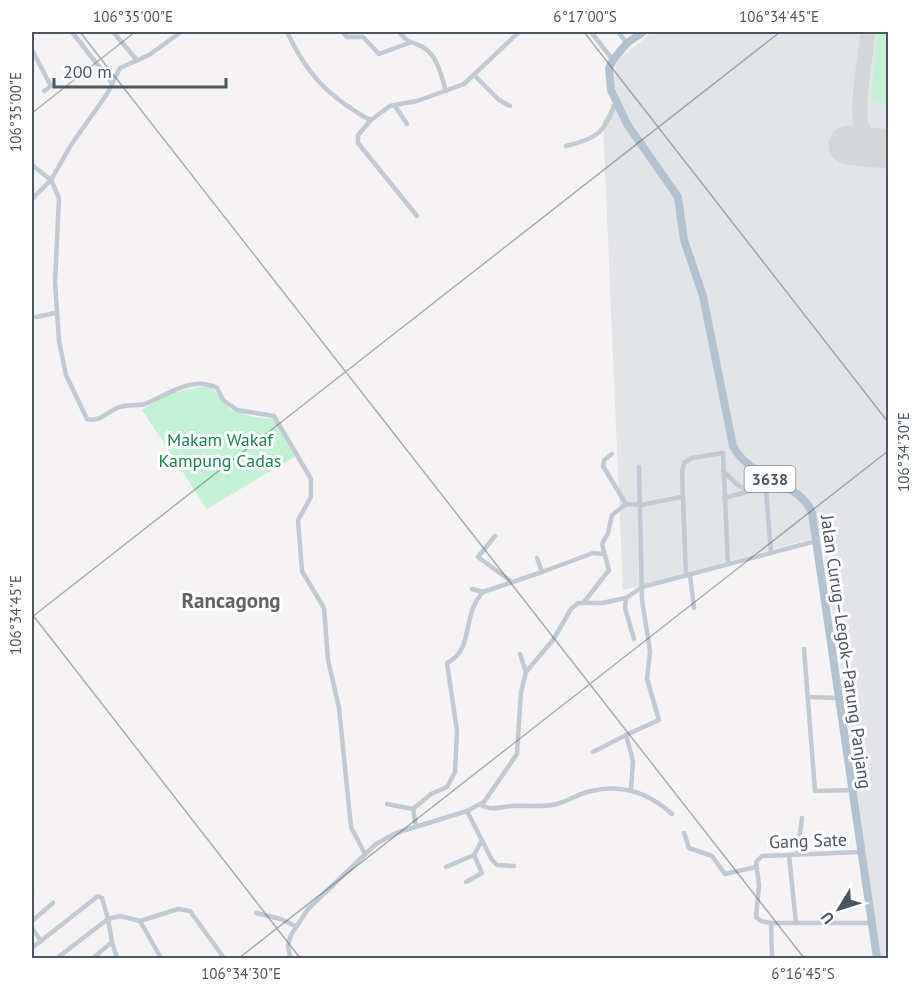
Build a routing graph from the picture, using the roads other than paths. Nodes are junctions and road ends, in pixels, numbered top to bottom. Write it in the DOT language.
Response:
graph roads {
  1 [pos="72,32"];
  2 [pos="113,32"];
  3 [pos="181,32"];
  4 [pos="287,32"];
  5 [pos="342,32"];
  6 [pos="399,32"];
  7 [pos="519,32"];
  8 [pos="591,32"];
  9 [pos="618,32"];
  10 [pos="643,32"];
  11 [pos="409,43"];
  12 [pos="627,43"];
  13 [pos="32,50"];
  14 [pos="136,59"];
  15 [pos="613,60"];
  16 [pos="475,76"];
  17 [pos="111,82"];
  18 [pos="44,91"];
  19 [pos="446,91"];
  20 [pos="615,103"];
  21 [pos="510,105"];
  22 [pos="396,106"];
  23 [pos="371,120"];
  24 [pos="407,124"];
  25 [pos="566,147"];
  26 [pos="32,165"];
  27 [pos="51,180"];
  28 [pos="32,199"];
  29 [pos="417,216"];
  30 [pos="55,313"];
  31 [pos="36,317"];
  32 [pos="612,454"];
  33 [pos="639,467"];
  34 [pos="723,471"];
  35 [pos="751,491"];
  36 [pos="681,496"];
  37 [pos="724,498"];
  38 [pos="626,504"];
  39 [pos="641,505"];
  40 [pos="495,536"];
  41 [pos="816,541"];
  42 [pos="771,553"];
  43 [pos="604,554"];
  44 [pos="537,558"];
  45 [pos="728,564"];
  46 [pos="542,572"];
  47 [pos="688,576"];
  48 [pos="512,582"];
  49 [pos="642,587"];
  50 [pos="472,589"];
  51 [pos="483,592"];
  52 [pos="626,598"];
  53 [pos="584,602"];
  54 [pos="694,608"];
  55 [pos="634,639"];
  56 [pos="804,649"];
  57 [pos="520,654"];
  58 [pos="526,672"];
  59 [pos="809,697"];
  60 [pos="837,698"];
  61 [pos="626,735"];
  62 [pos="593,752"];
  63 [pos="631,789"];
  64 [pos="852,790"];
  65 [pos="387,804"];
  66 [pos="481,805"];
  67 [pos="413,809"];
  68 [pos="467,811"];
  69 [pos="672,814"];
  70 [pos="802,818"];
  71 [pos="416,826"];
  72 [pos="684,833"];
  73 [pos="482,841"];
  74 [pos="861,852"];
  75 [pos="365,854"];
  76 [pos="474,855"];
  77 [pos="789,855"];
  78 [pos="797,855"];
  79 [pos="514,866"];
  80 [pos="446,867"];
  81 [pos="756,867"];
  82 [pos="466,882"];
  83 [pos="53,903"];
  84 [pos="256,913"];
  85 [pos="108,919"];
  86 [pos="32,921"];
  87 [pos="140,921"];
  88 [pos="771,923"];
  89 [pos="796,923"];
  90 [pos="872,924"];
  91 [pos="296,926"];
  92 [pos="32,928"];
  93 [pos="41,941"];
  94 [pos="112,942"];
  95 [pos="32,948"];
  96 [pos="772,957"];
  97 [pos="57,958"];
  98 [pos="93,958"];
  99 [pos="117,958"];
  100 [pos="161,958"];
  101 [pos="224,958"];
  102 [pos="283,958"];
  103 [pos="290,958"];
  104 [pos="877,958"];
  1 -- 17 [label="street"];
  2 -- 14 [label="street"];
  3 -- 14 [label="street"];
  4 -- 23 [label="street"];
  5 -- 11 [label="street"];
  6 -- 11 [label="street"];
  7 -- 16 [label="street"];
  8 -- 15 [label="street"];
  9 -- 12 [label="street"];
  10 -- 12 [label="main road"];
  11 -- 19 [label="street"];
  12 -- 15 [label="main road"];
  13 -- 18 [label="street"];
  14 -- 17 [label="street"];
  15 -- 20 [label="main road, Jalan Curug–Legok–Parung Panjang / 3638"];
  16 -- 19 [label="street"];
  16 -- 21 [label="street"];
  17 -- 27 [label="street"];
  19 -- 22 [label="street"];
  20 -- 25 [label="street"];
  20 -- 41 [label="main road, Jalan Curug–Legok–Parung Panjang / 3638"];
  22 -- 23 [label="street"];
  22 -- 24 [label="street"];
  23 -- 29 [label="street"];
  26 -- 27 [label="street"];
  27 -- 28 [label="street"];
  27 -- 30 [label="street"];
  30 -- 31 [label="street"];
  30 -- 75 [label="street"];
  32 -- 38 [label="street"];
  33 -- 39 [label="street"];
  34 -- 35 [label="street"];
  34 -- 36 [label="street"];
  34 -- 37 [label="street"];
  35 -- 37 [label="street"];
  35 -- 42 [label="street"];
  36 -- 39 [label="street"];
  36 -- 47 [label="street"];
  37 -- 45 [label="street"];
  38 -- 39 [label="street"];
  38 -- 43 [label="street"];
  39 -- 49 [label="street"];
  40 -- 48 [label="street"];
  41 -- 42 [label="street"];
  41 -- 60 [label="main road, Jalan Curug–Legok–Parung Panjang / 3638"];
  42 -- 45 [label="street"];
  43 -- 46 [label="street"];
  43 -- 53 [label="street"];
  44 -- 46 [label="street"];
  45 -- 47 [label="street"];
  46 -- 48 [label="street"];
  47 -- 49 [label="street"];
  47 -- 54 [label="street"];
  48 -- 51 [label="street"];
  49 -- 52 [label="street"];
  49 -- 61 [label="street"];
  50 -- 51 [label="street"];
  51 -- 67 [label="street"];
  52 -- 53 [label="street"];
  52 -- 55 [label="street"];
  53 -- 58 [label="street"];
  56 -- 59 [label="street"];
  57 -- 58 [label="street"];
  58 -- 66 [label="street"];
  59 -- 60 [label="street"];
  59 -- 64 [label="street"];
  60 -- 64 [label="main road, Jalan Curug–Legok–Parung Panjang / 3638"];
  61 -- 62 [label="street"];
  61 -- 63 [label="street"];
  63 -- 66 [label="street"];
  63 -- 69 [label="street"];
  64 -- 74 [label="main road, Jalan Curug–Legok–Parung Panjang / 3638"];
  65 -- 67 [label="street"];
  66 -- 68 [label="street"];
  67 -- 71 [label="street"];
  68 -- 71 [label="street"];
  68 -- 73 [label="street"];
  70 -- 78 [label="street"];
  71 -- 75 [label="street"];
  72 -- 81 [label="street"];
  73 -- 76 [label="street"];
  73 -- 79 [label="street"];
  74 -- 78 [label="street, Gang Sate"];
  74 -- 90 [label="main road, Jalan Curug–Legok–Parung Panjang / 3638"];
  75 -- 91 [label="street"];
  76 -- 80 [label="street"];
  76 -- 82 [label="street"];
  77 -- 78 [label="street, Gang Sate"];
  77 -- 81 [label="street, Gang Sate"];
  77 -- 89 [label="street"];
  81 -- 88 [label="street"];
  83 -- 86 [label="street"];
  84 -- 91 [label="street"];
  85 -- 87 [label="street"];
  85 -- 93 [label="street"];
  85 -- 94 [label="street"];
  85 -- 97 [label="street"];
  87 -- 100 [label="street"];
  87 -- 101 [label="street"];
  88 -- 89 [label="street"];
  88 -- 96 [label="street"];
  89 -- 90 [label="street"];
  90 -- 104 [label="main road, Jalan Curug–Legok–Parung Panjang / 3638"];
  91 -- 103 [label="street"];
  92 -- 93 [label="street"];
  93 -- 95 [label="street"];
  94 -- 98 [label="street"];
  94 -- 99 [label="street"];
  102 -- 103 [label="street"];
}
